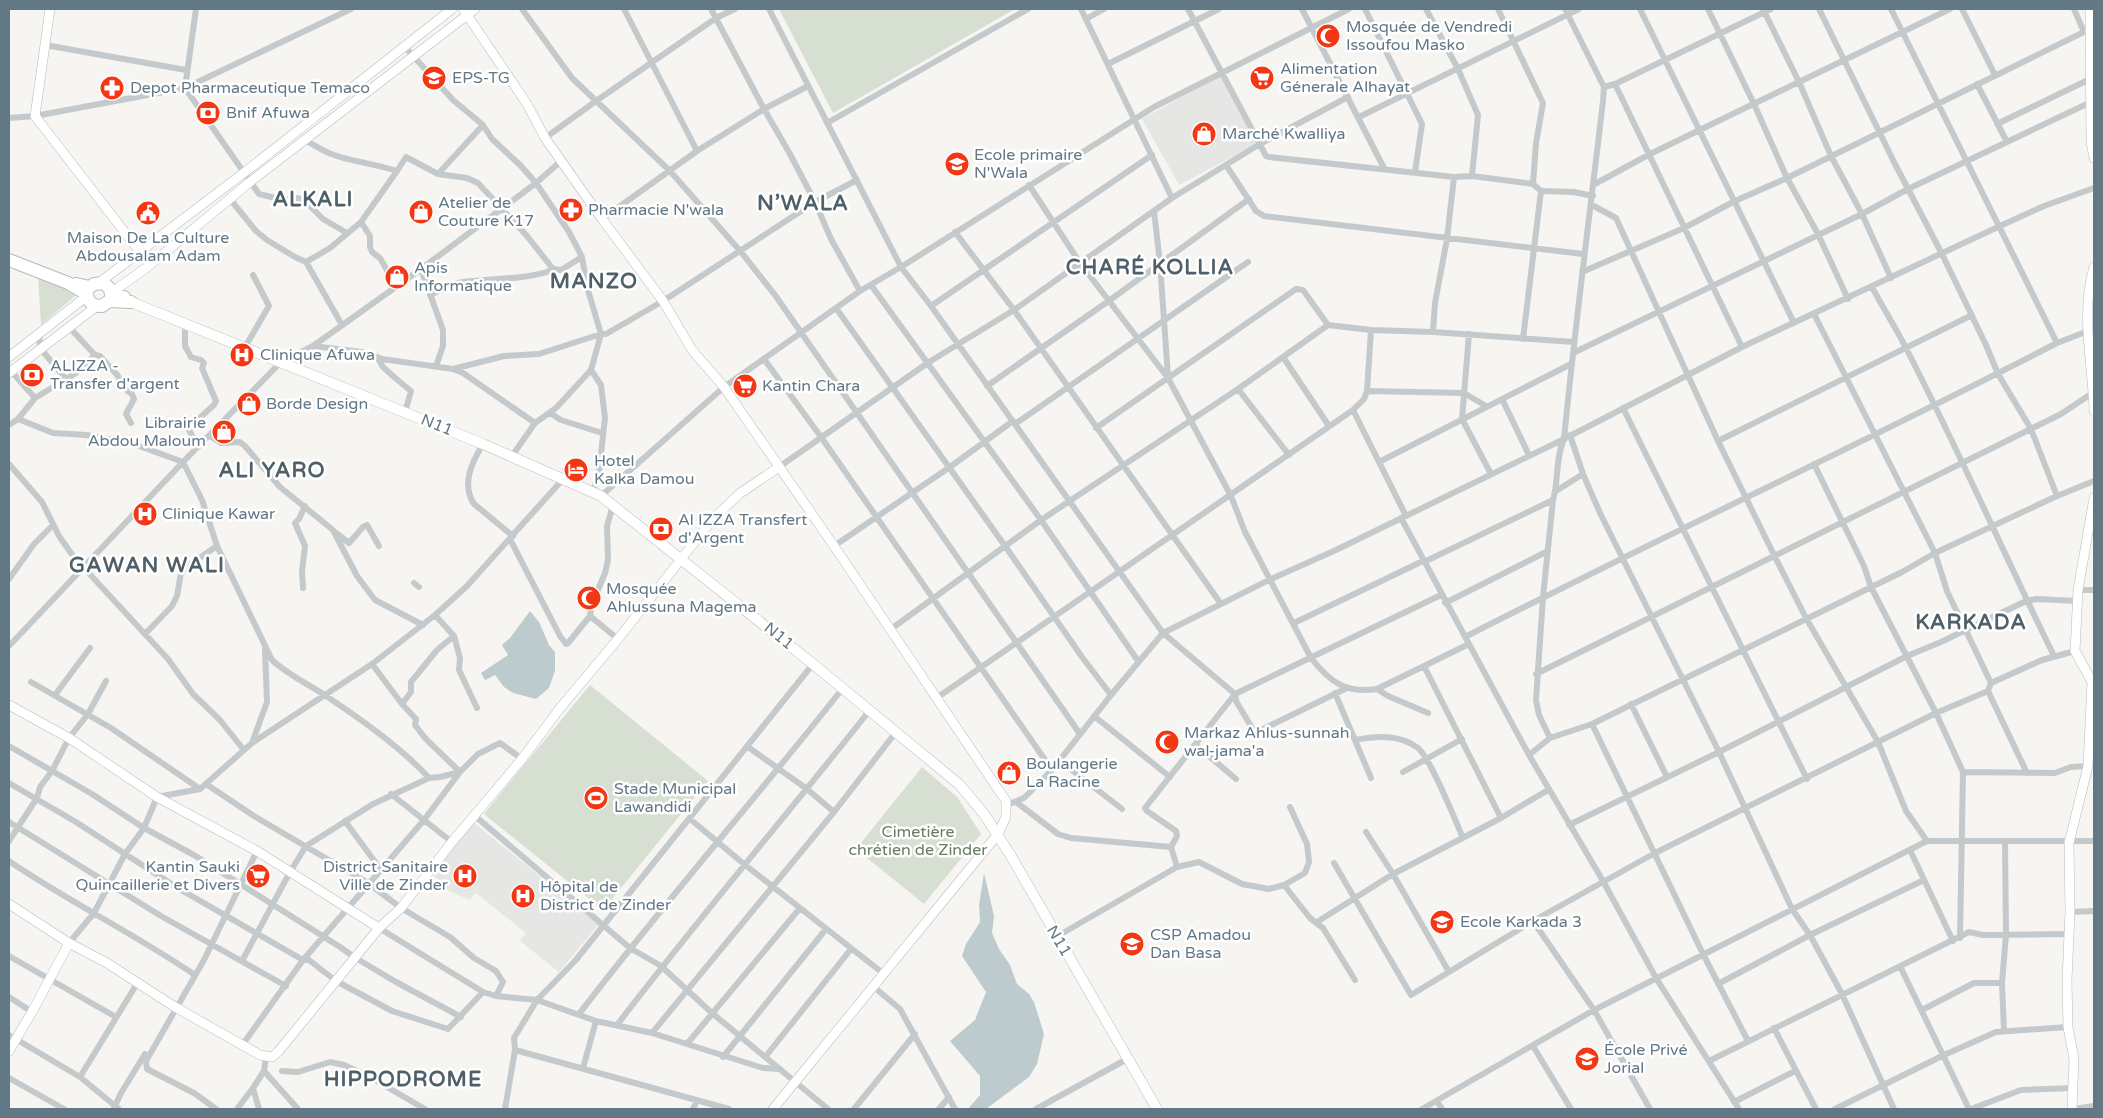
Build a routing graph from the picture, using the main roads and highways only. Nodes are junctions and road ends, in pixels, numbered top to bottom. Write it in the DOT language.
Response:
graph roads {
  1 [pos="9,260"];
  2 [pos="91,290"];
  3 [pos="111,296"];
  4 [pos="131,302"];
  5 [pos="1157,1109"];
  1 -- 2 [label="highway"];
  2 -- 3 [label="highway"];
  2 -- 3 [label="highway"];
  3 -- 4 [label="highway"];
  4 -- 5 [label="main road, N11"];
}
